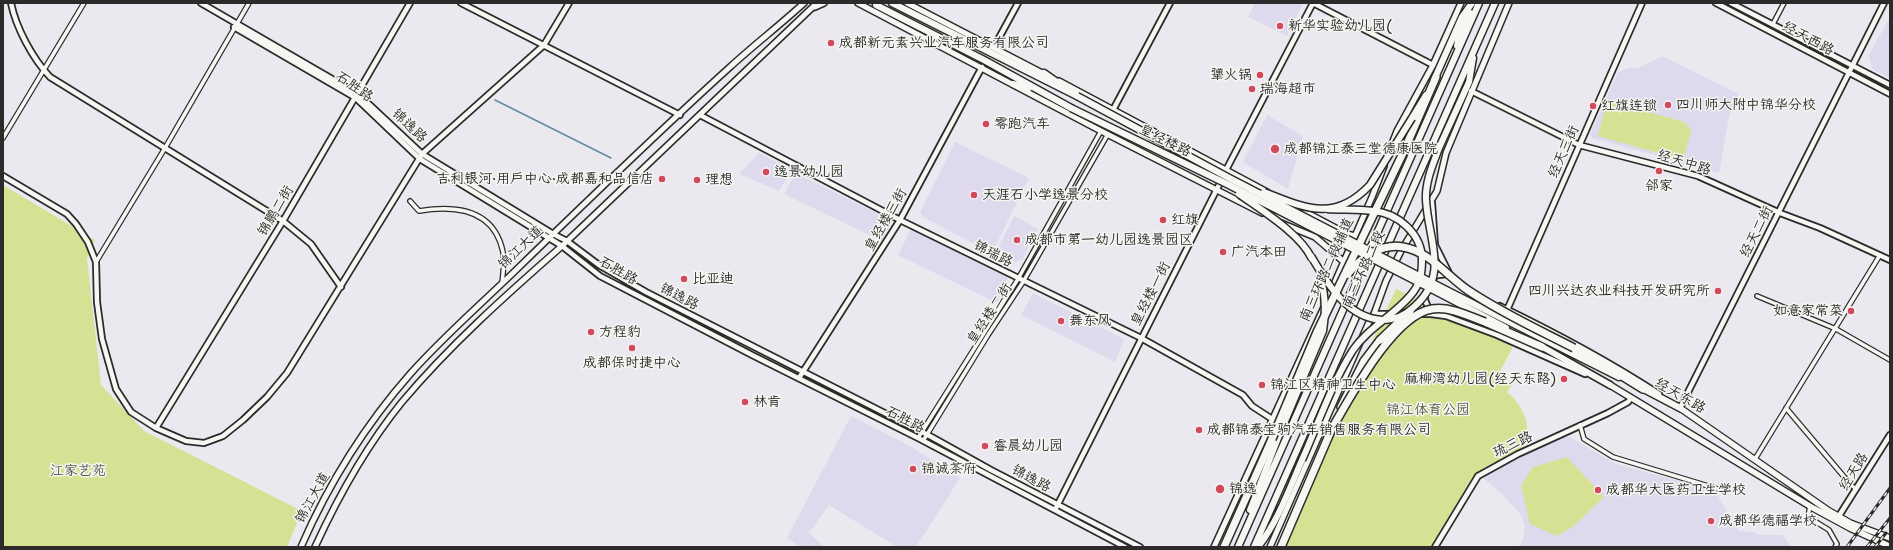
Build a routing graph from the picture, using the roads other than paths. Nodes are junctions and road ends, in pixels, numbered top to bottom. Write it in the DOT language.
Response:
graph roads {
  1 [pos="11,3"];
  2 [pos="84,3"];
  3 [pos="202,3"];
  4 [pos="249,3"];
  5 [pos="410,3"];
  6 [pos="461,3"];
  7 [pos="569,3"];
  8 [pos="803,3"];
  9 [pos="817,3"];
  10 [pos="824,3"];
  11 [pos="858,3"];
  12 [pos="892,3"];
  13 [pos="907,3"];
  14 [pos="1018,3"];
  15 [pos="1170,3"];
  16 [pos="1313,3"];
  17 [pos="1461,3"];
  18 [pos="1472,3"];
  19 [pos="1479,3"];
  20 [pos="1495,3"];
  21 [pos="1509,3"];
  22 [pos="1642,3"];
  23 [pos="1716,3"];
  24 [pos="1731,3"];
  25 [pos="1784,3"];
  26 [pos="1884,3"];
  27 [pos="876,5"];
  28 [pos="869,6"];
  29 [pos="808,12"];
  30 [pos="1773,24"];
  31 [pos="235,25"];
  32 [pos="544,45"];
  33 [pos="994,47"];
  34 [pos="1475,47"];
  35 [pos="1456,55"];
  36 [pos="1433,65"];
  37 [pos="1851,65"];
  38 [pos="982,67"];
  39 [pos="44,70"];
  40 [pos="1848,72"];
  41 [pos="1044,74"];
  42 [pos="1436,77"];
  43 [pos="1014,84"];
  44 [pos="1890,85"];
  45 [pos="1038,90"];
  46 [pos="1471,92"];
  47 [pos="1890,94"];
  48 [pos="357,96"];
  49 [pos="1077,96"];
  50 [pos="1113,110"];
  51 [pos="700,114"];
  52 [pos="680,115"];
  53 [pos="1414,121"];
  54 [pos="1100,131"];
  55 [pos="1108,134"];
  56 [pos="3,138"];
  57 [pos="1178,143"];
  58 [pos="1579,145"];
  59 [pos="165,148"];
  60 [pos="421,156"];
  61 [pos="1167,163"];
  62 [pos="1226,170"];
  63 [pos="3,176"];
  64 [pos="1232,179"];
  65 [pos="1227,184"];
  66 [pos="1216,190"];
  67 [pos="410,201"];
  68 [pos="1432,202"];
  69 [pos="1327,209"];
  70 [pos="1780,213"];
  71 [pos="900,220"];
  72 [pos="283,221"];
  73 [pos="553,234"];
  74 [pos="1356,236"];
  75 [pos="548,238"];
  76 [pos="567,241"];
  77 [pos="562,246"];
  78 [pos="1880,255"];
  79 [pos="1311,256"];
  80 [pos="1890,260"];
  81 [pos="96,262"];
  82 [pos="1344,262"];
  83 [pos="1450,274"];
  84 [pos="1018,279"];
  85 [pos="1023,282"];
  86 [pos="502,283"];
  87 [pos="341,287"];
  88 [pos="1339,287"];
  89 [pos="1447,293"];
  90 [pos="1757,296"];
  91 [pos="1507,310"];
  92 [pos="1410,311"];
  93 [pos="1374,314"];
  94 [pos="1431,314"];
  95 [pos="1836,329"];
  96 [pos="1141,338"];
  97 [pos="1542,347"];
  98 [pos="1890,360"];
  99 [pos="802,373"];
  100 [pos="799,378"];
  101 [pos="1610,385"];
  102 [pos="1643,389"];
  103 [pos="1632,398"];
  104 [pos="1680,408"];
  105 [pos="1786,408"];
  106 [pos="1272,419"];
  107 [pos="1580,425"];
  108 [pos="156,428"];
  109 [pos="1331,430"];
  110 [pos="922,433"];
  111 [pos="1890,434"];
  112 [pos="928,435"];
  113 [pos="918,438"];
  114 [pos="923,441"];
  115 [pos="1755,459"];
  116 [pos="1718,488"];
  117 [pos="1856,489"];
  118 [pos="1058,505"];
  119 [pos="1810,506"];
  120 [pos="1055,511"];
  121 [pos="1837,518"];
  122 [pos="1890,538"];
  123 [pos="1887,545"];
  124 [pos="301,547"];
  125 [pos="315,547"];
  126 [pos="1125,547"];
  127 [pos="1140,547"];
  128 [pos="1214,547"];
  129 [pos="1224,547"];
  130 [pos="1238,547"];
  131 [pos="1254,547"];
  132 [pos="1258,547"];
  133 [pos="1270,547"];
  134 [pos="1281,547"];
  135 [pos="1435,547"];
  136 [pos="1835,547"];
  1 -- 39 [label="street"];
  2 -- 39 [label="street"];
  3 -- 31 [label="street, 石胜路"];
  4 -- 31 [label="street"];
  5 -- 48 [label="street, 锦鹏二街"];
  6 -- 32 [label="street"];
  7 -- 32 [label="street"];
  8 -- 52 [label="main road, 锦江大道"];
  9 -- 29 [label="main road, 锦江大道"];
  10 -- 29 [label="main road"];
  11 -- 28 [label="main road"];
  12 -- 49 [label="highway, 皇经楼路"];
  13 -- 33 [label="main road"];
  14 -- 33 [label="street"];
  15 -- 50 [label="street"];
  16 -- 36 [label="street"];
  16 -- 62 [label="street, 皇经楼一街"];
  17 -- 36 [label="main road, 南三环路二段辅道"];
  18 -- 35 [label="highway"];
  18 -- 42 [label="highway"];
  19 -- 35 [label="highway, 南三环路二段"];
  20 -- 34 [label="highway, 南三环路二段"];
  21 -- 46 [label="main road"];
  22 -- 58 [label="street, 经天三街"];
  23 -- 40 [label="street, 经天西路"];
  24 -- 30 [label="street, 经天西路"];
  25 -- 30 [label="street"];
  26 -- 37 [label="street, 经天二街"];
  27 -- 45 [label="highway, 皇经楼路"];
  28 -- 38 [label="main road"];
  29 -- 51 [label="main road, 锦江大道"];
  30 -- 37 [label="street, 经天西路"];
  31 -- 48 [label="street, 石胜路"];
  31 -- 59 [label="street"];
  32 -- 52 [label="street"];
  32 -- 60 [label="street"];
  33 -- 41 [label="main road"];
  34 -- 92 [label="highway, bridge"];
  34 -- 131 [label="highway, 南三环路二段"];
  35 -- 130 [label="highway, 南三环路二段"];
  36 -- 74 [label="main road, 南三环路二段辅道"];
  37 -- 40 [label="street, 经天二街"];
  37 -- 44 [label="street, 经天西路"];
  38 -- 43 [label="main road"];
  38 -- 71 [label="street, 皇经楼三街"];
  39 -- 56 [label="street"];
  39 -- 59 [label="street"];
  40 -- 47 [label="street, 经天西路"];
  40 -- 70 [label="street, 经天二街"];
  41 -- 49 [label="highway"];
  41 -- 50 [label="main road"];
  42 -- 53 [label="highway"];
  43 -- 45 [label="highway"];
  43 -- 54 [label="main road"];
  45 -- 65 [label="highway, 皇经楼路, bridge"];
  46 -- 58 [label="street, 经天中路"];
  46 -- 68 [label="main road"];
  48 -- 60 [label="street, 石胜路"];
  48 -- 72 [label="street, 锦鹏二街"];
  49 -- 64 [label="highway, 皇经楼路, bridge"];
  50 -- 57 [label="main road"];
  51 -- 71 [label="street, 锦瑞路"];
  51 -- 76 [label="main road, 锦江大道"];
  52 -- 73 [label="main road, 锦江大道"];
  53 -- 69 [label="highway, bridge"];
  53 -- 88 [label="highway, bridge"];
  54 -- 55 [label="main road"];
  54 -- 84 [label="street, 皇经楼二街"];
  55 -- 61 [label="main road"];
  55 -- 85 [label="street, 皇经楼二街"];
  57 -- 61 [label="main road"];
  57 -- 62 [label="main road"];
  58 -- 70 [label="street, 经天中路"];
  58 -- 91 [label="street, 经天三街"];
  59 -- 72 [label="street"];
  59 -- 81 [label="street"];
  60 -- 73 [label="street, 锦逸路"];
  60 -- 75 [label="street, 石胜路"];
  60 -- 87 [label="street"];
  61 -- 66 [label="main road"];
  62 -- 66 [label="street, 皇经楼一街"];
  62 -- 74 [label="main road"];
  63 -- 81 [label="street"];
  64 -- 69 [label="highway, bridge"];
  64 -- 89 [label="highway, 皇经楼路, bridge"];
  65 -- 79 [label="highway, bridge"];
  65 -- 89 [label="highway, 皇经楼路, bridge"];
  66 -- 82 [label="main road"];
  66 -- 96 [label="street, 皇经楼一街"];
  67 -- 86 [label="street"];
  68 -- 83 [label="street"];
  68 -- 93 [label="main road"];
  69 -- 132 [label="highway, bridge"];
  70 -- 78 [label="street, 经天中路"];
  70 -- 104 [label="street, 经天二街"];
  71 -- 84 [label="street, 锦瑞路"];
  71 -- 99 [label="street, 皇经楼三街"];
  72 -- 87 [label="street"];
  72 -- 108 [label="street, 锦鹏二街"];
  73 -- 75 [label="main road, 锦江大道"];
  73 -- 76 [label="street, 锦逸路"];
  74 -- 82 [label="main road, 南三环路二段辅道"];
  75 -- 77 [label="street, 石胜路"];
  75 -- 86 [label="main road, 锦江大道"];
  76 -- 77 [label="main road, 锦江大道"];
  76 -- 99 [label="street, 锦逸路"];
  77 -- 100 [label="street, 石胜路"];
  77 -- 125 [label="main road, 锦江大道"];
  78 -- 80 [label="street, 经天中路"];
  78 -- 95 [label="street"];
  79 -- 92 [label="highway, bridge"];
  79 -- 130 [label="highway, bridge"];
  81 -- 108 [label="street"];
  82 -- 106 [label="main road, 南三环路二段辅道"];
  83 -- 91 [label="street"];
  83 -- 94 [label="street"];
  84 -- 85 [label="street, 锦瑞路"];
  84 -- 110 [label="street, 皇经楼二街"];
  85 -- 96 [label="street, 锦瑞路"];
  85 -- 112 [label="street, 皇经楼二街"];
  86 -- 124 [label="main road, 锦江大道"];
  87 -- 108 [label="street"];
  88 -- 102 [label="highway, bridge"];
  88 -- 129 [label="highway, bridge"];
  89 -- 97 [label="highway, 经天东路"];
  89 -- 102 [label="highway, 经天东路"];
  90 -- 95 [label="street"];
  91 -- 104 [label="street"];
  92 -- 109 [label="highway, bridge"];
  93 -- 94 [label="street"];
  93 -- 133 [label="main road"];
  94 -- 101 [label="street"];
  95 -- 98 [label="street"];
  95 -- 105 [label="street"];
  96 -- 106 [label="street, 锦瑞路"];
  96 -- 118 [label="street, 皇经楼一街"];
  97 -- 101 [label="highway, 经天东路"];
  97 -- 109 [label="highway, bridge"];
  99 -- 100 [label="street, 皇经楼三街"];
  99 -- 110 [label="street, 锦逸路"];
  100 -- 113 [label="street, 石胜路"];
  101 -- 103 [label="main road, 经天东路"];
  102 -- 104 [label="highway, 经天东路"];
  103 -- 107 [label="street, 琉三路"];
  103 -- 119 [label="main road, 经天东路"];
  104 -- 115 [label="main road, 经天东路"];
  105 -- 115 [label="street"];
  105 -- 117 [label="street"];
  106 -- 128 [label="main road, 南三环路二段辅道"];
  107 -- 116 [label="street"];
  107 -- 135 [label="street, 琉三路"];
  109 -- 134 [label="highway"];
  110 -- 112 [label="street, 锦逸路"];
  110 -- 113 [label="street, 皇经楼二街"];
  111 -- 117 [label="street, 经天路"];
  112 -- 114 [label="street, 皇经楼二街"];
  112 -- 118 [label="street, 锦逸路"];
  113 -- 114 [label="street, 石胜路"];
  114 -- 120 [label="street, 石胜路"];
  115 -- 121 [label="main road, 经天东路"];
  117 -- 121 [label="street, 经天路"];
  118 -- 120 [label="street, 皇经楼一街"];
  118 -- 127 [label="street, 锦逸路"];
  119 -- 121 [label="main road, 经天东路"];
  119 -- 136 [label="street"];
  120 -- 126 [label="street, 石胜路"];
  121 -- 122 [label="main road, 经天东路"];
  121 -- 123 [label="main road, 经天东路"];
}
